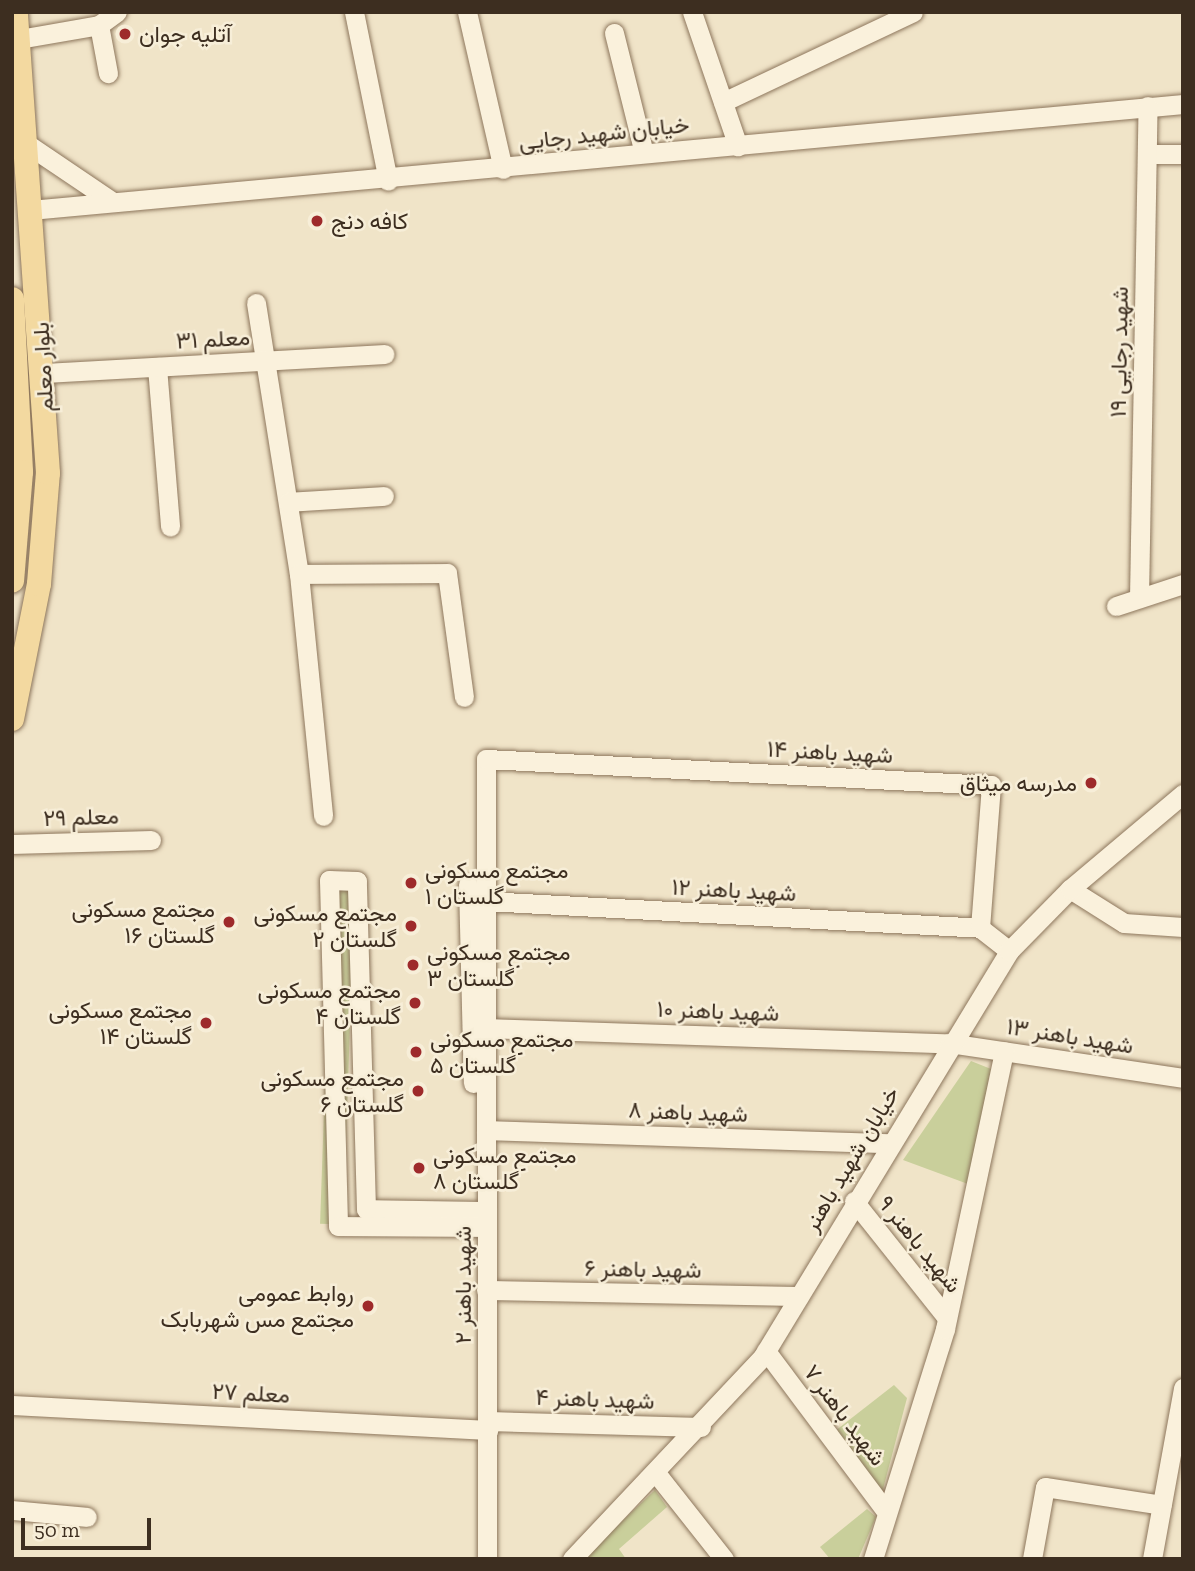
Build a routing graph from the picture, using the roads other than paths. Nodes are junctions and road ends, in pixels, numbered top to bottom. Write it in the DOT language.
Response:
graph roads {
  1 [pos="16,12"];
  2 [pos="117,12"];
  3 [pos="354,12"];
  4 [pos="467,12"];
  5 [pos="692,12"];
  6 [pos="913,12"];
  7 [pos="99,25"];
  8 [pos="614,33"];
  9 [pos="19,39"];
  10 [pos="108,74"];
  11 [pos="723,102"];
  12 [pos="1183,104"];
  13 [pos="1148,106"];
  14 [pos="24,142"];
  15 [pos="738,146"];
  16 [pos="643,149"];
  17 [pos="1147,154"];
  18 [pos="1183,154"];
  19 [pos="503,169"];
  20 [pos="388,180"];
  21 [pos="113,202"];
  22 [pos="21,210"];
  23 [pos="12,299"];
  24 [pos="256,303"];
  25 [pos="15,353"];
  26 [pos="384,354"];
  27 [pos="266,361"];
  28 [pos="157,367"];
  29 [pos="45,373"];
  30 [pos="384,496"];
  31 [pos="288,502"];
  32 [pos="170,526"];
  33 [pos="299,574"];
  34 [pos="12,581"];
  35 [pos="1183,584"];
  36 [pos="1139,598"];
  37 [pos="1116,606"];
  38 [pos="464,697"];
  39 [pos="12,719"];
  40 [pos="486,759"];
  41 [pos="1183,794"];
  42 [pos="323,816"];
  43 [pos="151,840"];
  44 [pos="12,844"];
  45 [pos="468,884"];
  46 [pos="1070,890"];
  47 [pos="486,901"];
  48 [pos="1183,927"];
  49 [pos="980,928"];
  50 [pos="1009,951"];
  51 [pos="486,1028"];
  52 [pos="949,1043"];
  53 [pos="1004,1051"];
  54 [pos="1183,1078"];
  55 [pos="486,1130"];
  56 [pos="887,1143"];
  57 [pos="854,1201"];
  58 [pos="483,1217"];
  59 [pos="367,1218"];
  60 [pos="486,1290"];
  61 [pos="799,1296"];
  62 [pos="947,1318"];
  63 [pos="766,1351"];
  64 [pos="1183,1388"];
  65 [pos="12,1405"];
  66 [pos="1180,1424"];
  67 [pos="488,1426"];
  68 [pos="701,1427"];
  69 [pos="656,1473"];
  70 [pos="1162,1506"];
  71 [pos="884,1509"];
  72 [pos="12,1510"];
  73 [pos="88,1517"];
  74 [pos="487,1559"];
  75 [pos="572,1559"];
  76 [pos="724,1559"];
  77 [pos="873,1559"];
  78 [pos="1032,1559"];
  79 [pos="1152,1559"];
  1 -- 9 [label="main road, بلوار معلم"];
  2 -- 7 [label="street"];
  3 -- 20 [label="street"];
  4 -- 19 [label="street"];
  5 -- 11 [label="street"];
  6 -- 11 [label="street"];
  7 -- 9 [label="street"];
  7 -- 10 [label="street"];
  8 -- 16 [label="street"];
  9 -- 14 [label="main road, بلوار معلم"];
  11 -- 15 [label="street"];
  12 -- 13 [label="street, خیابان شهید رجایی"];
  13 -- 15 [label="street, خیابان شهید رجایی"];
  13 -- 17 [label="street, شهید رجایی ۱۹"];
  14 -- 21 [label="street"];
  14 -- 22 [label="main road, بلوار معلم"];
  15 -- 16 [label="street, خیابان شهید رجایی"];
  16 -- 19 [label="street, خیابان شهید رجایی"];
  17 -- 18 [label="street"];
  17 -- 36 [label="street, شهید رجایی ۱۹"];
  19 -- 20 [label="street, خیابان شهید رجایی"];
  20 -- 21 [label="street, خیابان شهید رجایی"];
  21 -- 22 [label="street, خیابان شهید رجایی"];
  22 -- 29 [label="main road, بلوار معلم"];
  23 -- 25 [label="main road, بلوار معلم"];
  24 -- 27 [label="street"];
  25 -- 34 [label="main road, بلوار معلم"];
  26 -- 27 [label="street, معلم ۳۱"];
  27 -- 28 [label="street, معلم ۳۱"];
  27 -- 31 [label="street"];
  28 -- 29 [label="street, معلم ۳۱"];
  28 -- 32 [label="street"];
  29 -- 39 [label="main road, بلوار معلم"];
  30 -- 31 [label="street"];
  31 -- 33 [label="street"];
  33 -- 38 [label="street"];
  33 -- 42 [label="street"];
  35 -- 36 [label="street"];
  36 -- 37 [label="street"];
  40 -- 47 [label="street, شهید باهنر ۲"];
  40 -- 49 [label="street, شهید باهنر ۱۴"];
  41 -- 46 [label="street, خیابان شهید باهنر"];
  43 -- 44 [label="street, معلم ۲۹"];
  45 -- 58 [label="street"];
  46 -- 48 [label="street"];
  46 -- 50 [label="street, خیابان شهید باهنر"];
  47 -- 49 [label="street, شهید باهنر ۱۲"];
  47 -- 51 [label="street, شهید باهنر ۲"];
  49 -- 50 [label="street"];
  50 -- 52 [label="street, خیابان شهید باهنر"];
  51 -- 52 [label="street, شهید باهنر ۱۰"];
  51 -- 55 [label="street, شهید باهنر ۲"];
  52 -- 53 [label="street, شهید باهنر ۱۳"];
  52 -- 56 [label="street, خیابان شهید باهنر"];
  53 -- 54 [label="street, شهید باهنر ۱۳"];
  53 -- 62 [label="street"];
  55 -- 56 [label="street, شهید باهنر ۸"];
  55 -- 58 [label="street, شهید باهنر ۲"];
  56 -- 57 [label="street, خیابان شهید باهنر"];
  57 -- 61 [label="street, خیابان شهید باهنر"];
  57 -- 62 [label="street, شهید باهنر ۹"];
  58 -- 59 [label="street"];
  58 -- 60 [label="street, شهید باهنر ۲"];
  59 -- 59 [label="street"];
  60 -- 61 [label="street, شهید باهنر ۶"];
  60 -- 67 [label="street, شهید باهنر ۲"];
  61 -- 63 [label="street, خیابان شهید باهنر"];
  62 -- 71 [label="street"];
  63 -- 68 [label="street, خیابان شهید باهنر"];
  63 -- 71 [label="street, شهید باهنر ۷"];
  64 -- 66 [label="street"];
  65 -- 67 [label="street, معلم ۲۷"];
  66 -- 70 [label="street"];
  67 -- 68 [label="street, شهید باهنر ۴"];
  67 -- 74 [label="street, شهید باهنر ۲"];
  68 -- 69 [label="street, خیابان شهید باهنر"];
  69 -- 75 [label="street, خیابان شهید باهنر"];
  69 -- 76 [label="street"];
  70 -- 78 [label="street"];
  70 -- 79 [label="street"];
  71 -- 77 [label="street"];
  72 -- 73 [label="street"];
}
